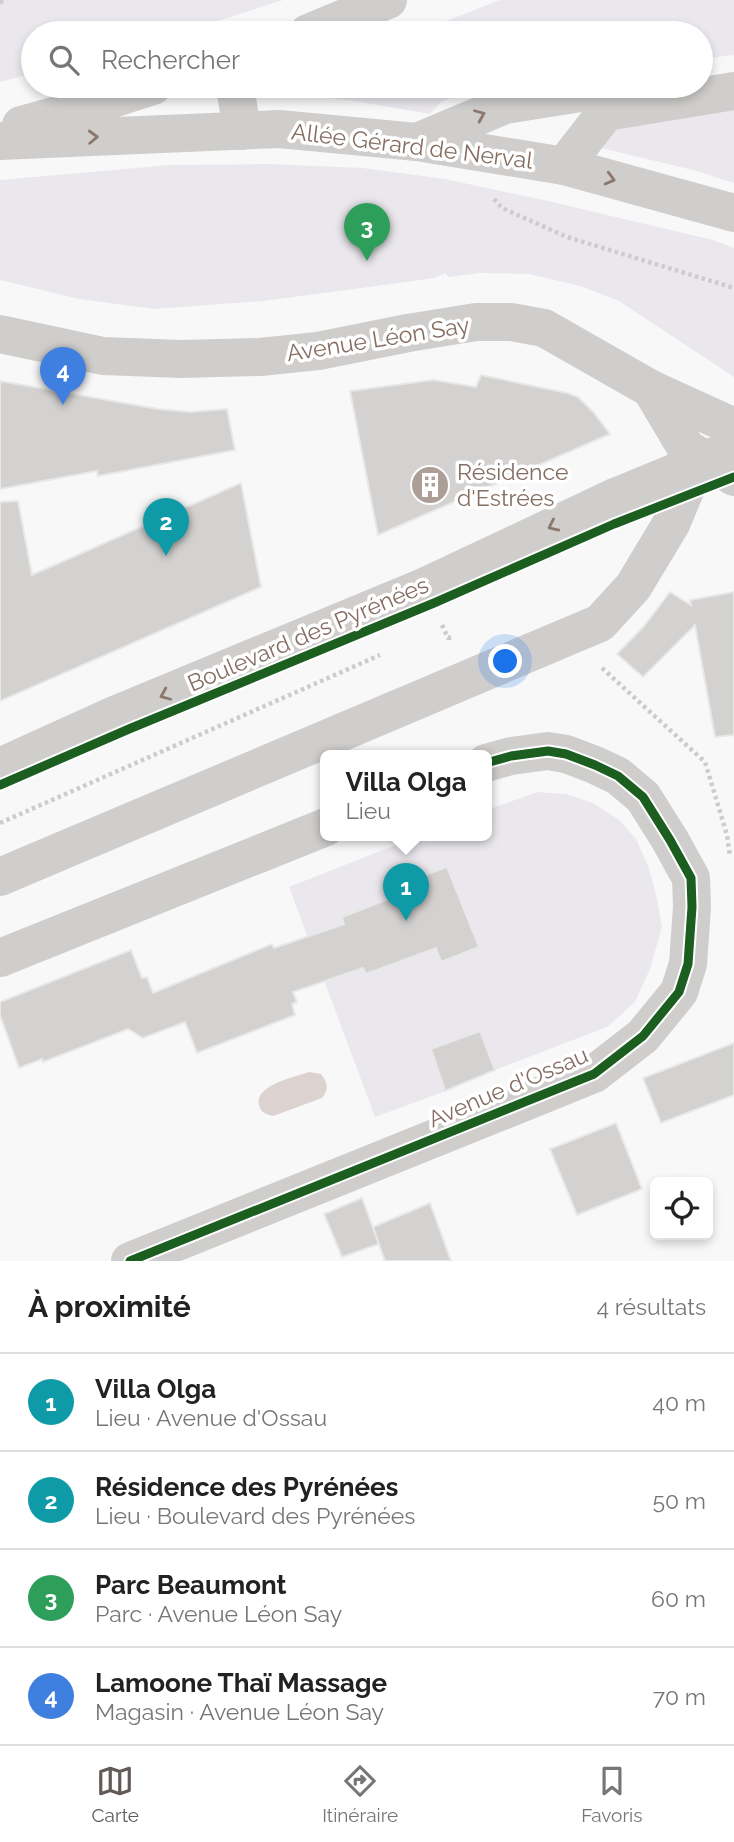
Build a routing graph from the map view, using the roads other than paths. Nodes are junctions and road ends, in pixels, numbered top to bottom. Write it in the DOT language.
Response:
graph roads {
  1 [pos="387,0"];
  2 [pos="337,21"];
  3 [pos="116,98"];
  4 [pos="237,98"];
  5 [pos="545,98"];
  6 [pos="654,98"];
  7 [pos="0,130"];
  8 [pos="242,131"];
  9 [pos="0,141"];
  10 [pos="417,142"];
  11 [pos="564,166"];
  12 [pos="734,213"];
  13 [pos="0,334"];
  14 [pos="651,389"];
  15 [pos="734,427"];
  16 [pos="686,447"];
  17 [pos="734,448"];
  18 [pos="734,477"];
  19 [pos="492,762"];
  20 [pos="0,767"];
  21 [pos="320,829"];
  22 [pos="0,877"];
  23 [pos="0,958"];
  24 [pos="130,1261"];
  1 -- 2 [label="street"];
  3 -- 7 [label="street"];
  4 -- 8 [label="street"];
  10 -- 5 [label="street, one-way"];
  6 -- 11 [label="street"];
  9 -- 8 [label="street, Allée Gérard de Nerval, one-way"];
  8 -- 10 [label="street, Allée Gérard de Nerval"];
  10 -- 11 [label="street, Allée Gérard de Nerval"];
  11 -- 12 [label="street, Allée Gérard de Nerval, one-way"];
  13 -- 14 [label="street, Avenue Léon Say"];
  14 -- 15 [label="street, Avenue Léon Say"];
  14 -- 16 [label="street"];
  16 -- 18 [label="street"];
  16 -- 22 [label="street"];
  17 -- 20 [label="street, Boulevard des Pyrénées, one-way, bridge"];
  19 -- 24 [label="street, Avenue d'Ossau"];
  21 -- 23 [label="street"];
}
